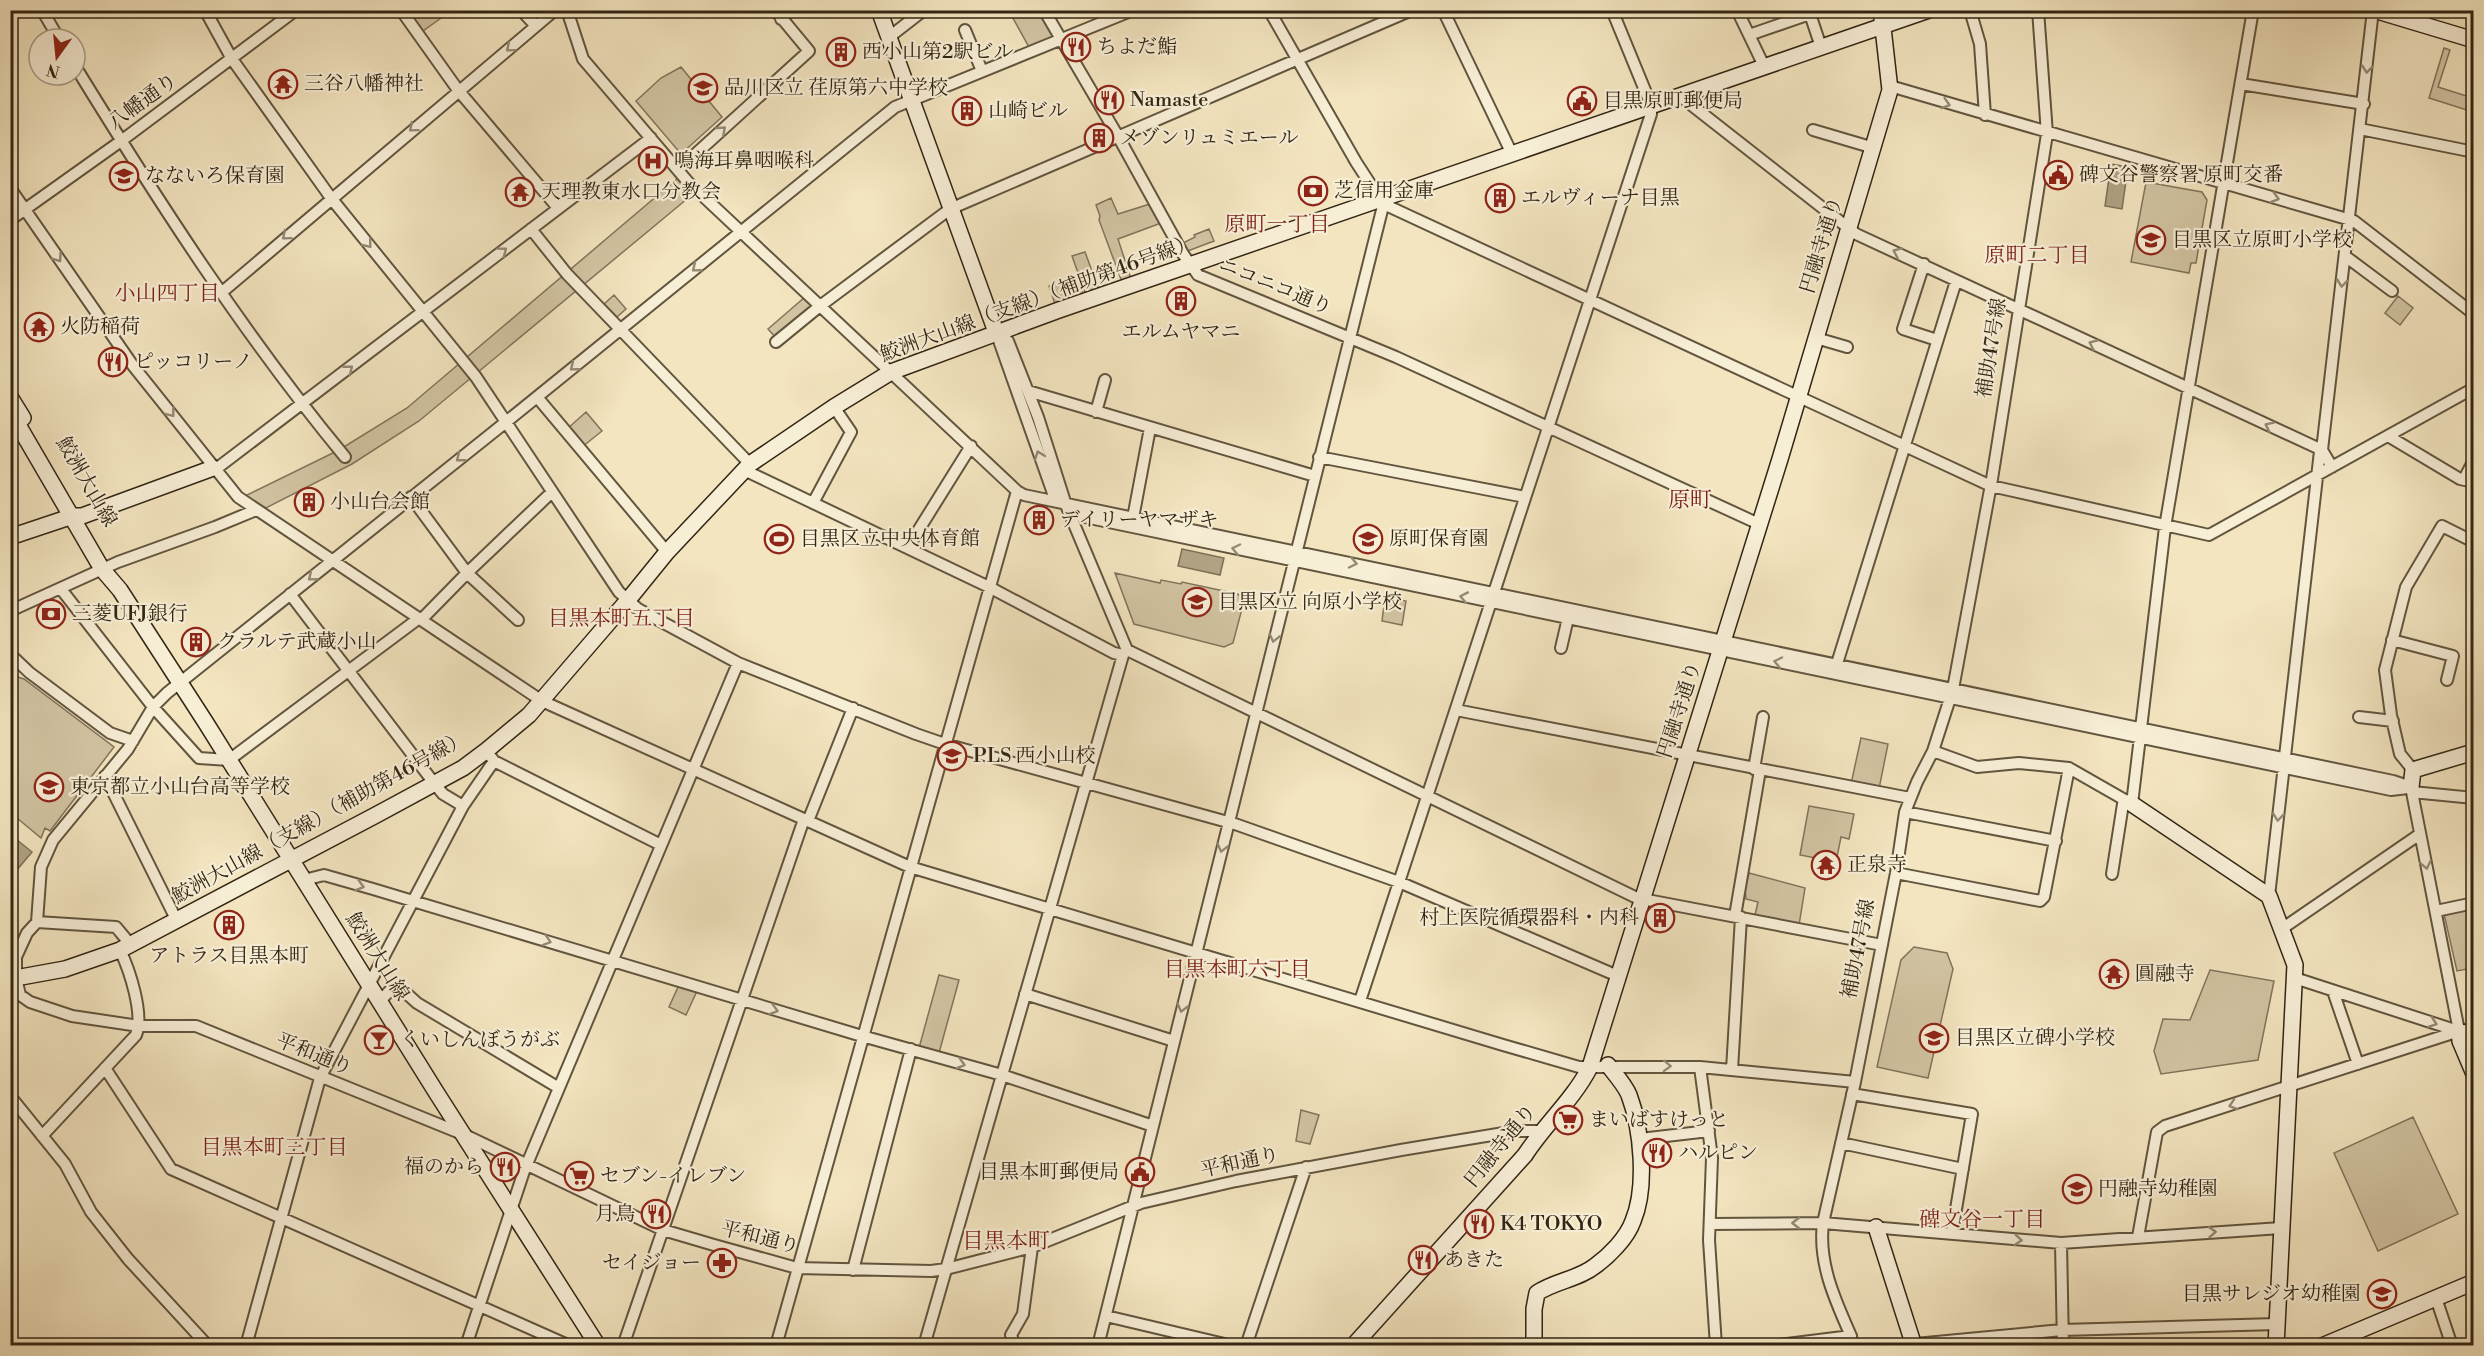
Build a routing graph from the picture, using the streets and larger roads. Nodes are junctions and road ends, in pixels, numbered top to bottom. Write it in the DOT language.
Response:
graph roads {
  1 [pos="42,10"];
  2 [pos="205,10"];
  3 [pos="296,10"];
  4 [pos="401,10"];
  5 [pos="521,10"];
  6 [pos="555,10"];
  7 [pos="567,10"];
  8 [pos="791,10"];
  9 [pos="879,10"];
  10 [pos="924,10"];
  11 [pos="1044,10"];
  12 [pos="1133,10"];
  13 [pos="1269,10"];
  14 [pos="1412,10"];
  15 [pos="1443,10"];
  16 [pos="1612,10"];
  17 [pos="1737,10"];
  18 [pos="1881,10"];
  19 [pos="1929,10"];
  20 [pos="1970,10"];
  21 [pos="2038,10"];
  22 [pos="2253,10"];
  23 [pos="2373,10"];
  24 [pos="778,15"];
  25 [pos="536,26"];
  26 [pos="52,27"];
  27 [pos="1883,27"];
  28 [pos="965,30"];
  29 [pos="1749,34"];
  30 [pos="888,38"];
  31 [pos="1060,39"];
  32 [pos="2474,40"];
  33 [pos="1821,47"];
  34 [pos="232,59"];
  35 [pos="1298,62"];
  36 [pos="1764,66"];
  37 [pos="982,71"];
  38 [pos="2241,84"];
  39 [pos="87,86"];
  40 [pos="1890,86"];
  41 [pos="458,90"];
  42 [pos="1680,96"];
  43 [pos="911,100"];
  44 [pos="2364,104"];
  45 [pos="1651,105"];
  46 [pos="1985,115"];
  47 [pos="2360,129"];
  48 [pos="1813,130"];
  49 [pos="2047,134"];
  50 [pos="651,138"];
  51 [pos="1119,138"];
  52 [pos="121,141"];
  53 [pos="1874,148"];
  54 [pos="2474,152"];
  55 [pos="1512,154"];
  56 [pos="678,170"];
  57 [pos="2224,184"];
  58 [pos="10,188"];
  59 [pos="331,198"];
  60 [pos="1382,201"];
  61 [pos="558,208"];
  62 [pos="950,209"];
  63 [pos="24,210"];
  64 [pos="10,220"];
  65 [pos="2350,220"];
  66 [pos="531,229"];
  67 [pos="1848,229"];
  68 [pos="741,232"];
  69 [pos="2345,256"];
  70 [pos="1924,264"];
  71 [pos="1189,265"];
  72 [pos="1956,281"];
  73 [pos="2392,291"];
  74 [pos="221,294"];
  75 [pos="1590,300"];
  76 [pos="820,306"];
  77 [pos="2020,310"];
  78 [pos="423,312"];
  79 [pos="2474,314"];
  80 [pos="619,330"];
  81 [pos="996,332"];
  82 [pos="1350,337"];
  83 [pos="1816,338"];
  84 [pos="1937,340"];
  85 [pos="776,342"];
  86 [pos="1847,347"];
  87 [pos="891,372"];
  88 [pos="1105,380"];
  89 [pos="2189,387"];
  90 [pos="2474,388"];
  91 [pos="1028,391"];
  92 [pos="10,397"];
  93 [pos="537,397"];
  94 [pos="1797,397"];
  95 [pos="302,405"];
  96 [pos="834,407"];
  97 [pos="696,408"];
  98 [pos="10,411"];
  99 [pos="1096,412"];
  100 [pos="705,419"];
  101 [pos="506,422"];
  102 [pos="1549,426"];
  103 [pos="1150,428"];
  104 [pos="2388,436"];
  105 [pos="971,446"];
  106 [pos="1905,447"];
  107 [pos="2321,450"];
  108 [pos="345,457"];
  109 [pos="1319,457"];
  110 [pos="2474,460"];
  111 [pos="747,467"];
  112 [pos="2332,467"];
  113 [pos="215,469"];
  114 [pos="2318,475"];
  115 [pos="1315,476"];
  116 [pos="2469,481"];
  117 [pos="1991,486"];
  118 [pos="1017,491"];
  119 [pos="552,492"];
  120 [pos="411,497"];
  121 [pos="1525,497"];
  122 [pos="813,504"];
  123 [pos="1066,505"];
  124 [pos="256,510"];
  125 [pos="77,518"];
  126 [pos="1133,518"];
  127 [pos="1759,524"];
  128 [pos="2165,527"];
  129 [pos="10,537"];
  130 [pos="2474,542"];
  131 [pos="10,546"];
  132 [pos="908,547"];
  133 [pos="667,552"];
  134 [pos="1294,556"];
  135 [pos="334,559"];
  136 [pos="106,567"];
  137 [pos="467,573"];
  138 [pos="989,587"];
  139 [pos="61,589"];
  140 [pos="290,594"];
  141 [pos="1492,598"];
  142 [pos="628,600"];
  143 [pos="10,611"];
  144 [pos="1568,618"];
  145 [pos="419,620"];
  146 [pos="518,620"];
  147 [pos="2392,640"];
  148 [pos="1722,646"];
  149 [pos="1561,648"];
  150 [pos="1125,652"];
  151 [pos="10,654"];
  152 [pos="738,663"];
  153 [pos="347,670"];
  154 [pos="1835,670"];
  155 [pos="185,677"];
  156 [pos="2447,680"];
  157 [pos="1952,694"];
  158 [pos="542,701"];
  159 [pos="153,707"];
  160 [pos="853,708"];
  161 [pos="1456,710"];
  162 [pos="1256,712"];
  163 [pos="1763,717"];
  164 [pos="2359,717"];
  165 [pos="2392,722"];
  166 [pos="2141,733"];
  167 [pos="134,741"];
  168 [pos="945,744"];
  169 [pos="1933,751"];
  170 [pos="2474,752"];
  171 [pos="490,756"];
  172 [pos="1687,756"];
  173 [pos="229,760"];
  174 [pos="2284,763"];
  175 [pos="692,768"];
  176 [pos="2069,768"];
  177 [pos="1757,770"];
  178 [pos="2413,770"];
  179 [pos="105,776"];
  180 [pos="1086,782"];
  181 [pos="434,783"];
  182 [pos="2411,790"];
  183 [pos="1426,797"];
  184 [pos="1910,798"];
  185 [pos="2474,798"];
  186 [pos="2129,802"];
  187 [pos="463,806"];
  188 [pos="1905,813"];
  189 [pos="806,820"];
  190 [pos="1229,822"];
  191 [pos="2420,834"];
  192 [pos="2056,841"];
  193 [pos="661,845"];
  194 [pos="291,860"];
  195 [pos="910,867"];
  196 [pos="1896,873"];
  197 [pos="2112,874"];
  198 [pos="304,880"];
  199 [pos="1399,882"];
  200 [pos="2269,896"];
  201 [pos="1643,900"];
  202 [pos="414,901"];
  203 [pos="2474,903"];
  204 [pos="1050,907"];
  205 [pos="2436,911"];
  206 [pos="1738,916"];
  207 [pos="177,921"];
  208 [pos="37,922"];
  209 [pos="2283,928"];
  210 [pos="1882,945"];
  211 [pos="125,947"];
  212 [pos="1196,952"];
  213 [pos="612,961"];
  214 [pos="1620,977"];
  215 [pos="14,979"];
  216 [pos="2294,981"];
  217 [pos="369,982"];
  218 [pos="2333,991"];
  219 [pos="1025,994"];
  220 [pos="741,1000"];
  221 [pos="380,1001"];
  222 [pos="1360,1001"];
  223 [pos="140,1026"];
  224 [pos="2466,1030"];
  225 [pos="862,1036"];
  226 [pos="1174,1041"];
  227 [pos="911,1049"];
  228 [pos="2358,1064"];
  229 [pos="1608,1065"];
  230 [pos="1700,1067"];
  231 [pos="105,1068"];
  232 [pos="1590,1068"];
  233 [pos="1732,1070"];
  234 [pos="2474,1074"];
  235 [pos="1002,1075"];
  236 [pos="320,1078"];
  237 [pos="1855,1082"];
  238 [pos="2288,1087"];
  239 [pos="559,1088"];
  240 [pos="1852,1094"];
  241 [pos="10,1096"];
  242 [pos="1153,1126"];
  243 [pos="1540,1131"];
  244 [pos="1709,1131"];
  245 [pos="465,1135"];
  246 [pos="42,1136"];
  247 [pos="1640,1139"];
  248 [pos="1841,1143"];
  249 [pos="527,1164"];
  250 [pos="1306,1167"];
  251 [pos="1963,1169"];
  252 [pos="1134,1204"];
  253 [pos="512,1210"];
  254 [pos="281,1216"];
  255 [pos="1823,1223"];
  256 [pos="1710,1224"];
  257 [pos="1876,1227"];
  258 [pos="2281,1228"];
  259 [pos="663,1230"];
  260 [pos="1952,1233"];
  261 [pos="2138,1237"];
  262 [pos="2061,1243"];
  263 [pos="1032,1247"];
  264 [pos="797,1268"];
  265 [pos="946,1269"];
  266 [pos="853,1270"];
  267 [pos="2474,1282"];
  268 [pos="2436,1298"];
  269 [pos="479,1305"];
  270 [pos="1106,1316"];
  271 [pos="2277,1324"];
  272 [pos="2062,1330"];
  273 [pos="1852,1341"];
  274 [pos="1913,1344"];
  275 [pos="208,1346"];
  276 [pos="246,1346"];
  277 [pos="466,1346"];
  278 [pos="570,1346"];
  279 [pos="598,1346"];
  280 [pos="623,1346"];
  281 [pos="776,1346"];
  282 [pos="924,1346"];
  283 [pos="1019,1346"];
  284 [pos="1098,1346"];
  285 [pos="1233,1346"];
  286 [pos="1246,1346"];
  287 [pos="1353,1346"];
  288 [pos="1534,1346"];
  289 [pos="1716,1346"];
  290 [pos="1770,1346"];
  291 [pos="1894,1346"];
  292 [pos="2062,1346"];
  293 [pos="2276,1346"];
  294 [pos="2322,1346"];
  295 [pos="2452,1346"];
  1 -- 26 [label="street"];
  2 -- 34 [label="street"];
  3 -- 34 [label="street, 八幡通り"];
  4 -- 41 [label="street"];
  5 -- 25 [label="street"];
  6 -- 25 [label="street"];
  7 -- 50 [label="street"];
  8 -- 24 [label="street"];
  9 -- 30 [label="street"];
  10 -- 30 [label="street"];
  11 -- 31 [label="street"];
  12 -- 31 [label="street"];
  13 -- 35 [label="street"];
  14 -- 35 [label="street"];
  15 -- 55 [label="street"];
  16 -- 45 [label="street"];
  17 -- 29 [label="street"];
  18 -- 27 [label="street, 円融寺通り"];
  19 -- 27 [label="street, 鮫洲大山線（支線）（補助第46号線）"];
  20 -- 46 [label="street"];
  21 -- 49 [label="street, 補助47号線"];
  22 -- 38 [label="street"];
  23 -- 32 [label="street"];
  23 -- 44 [label="street, one-way"];
  56 -- 24 [label="street, one-way"];
  25 -- 41 [label="street, one-way"];
  27 -- 33 [label="street, 鮫洲大山線（支線）（補助第46号線）"];
  27 -- 40 [label="street, 円融寺通り"];
  28 -- 37 [label="street"];
  29 -- 33 [label="street"];
  29 -- 36 [label="street"];
  30 -- 43 [label="street"];
  31 -- 37 [label="street"];
  31 -- 51 [label="street"];
  33 -- 36 [label="street, 鮫洲大山線（支線）（補助第46号線）"];
  34 -- 52 [label="street, 八幡通り"];
  34 -- 59 [label="street"];
  35 -- 51 [label="street"];
  35 -- 60 [label="street"];
  36 -- 42 [label="street, 鮫洲大山線（支線）（補助第46号線）"];
  37 -- 43 [label="street"];
  38 -- 44 [label="street"];
  38 -- 57 [label="street"];
  39 -- 52 [label="street"];
  40 -- 46 [label="street, one-way"];
  40 -- 53 [label="street, 円融寺通り"];
  41 -- 59 [label="street, one-way"];
  41 -- 61 [label="street"];
  42 -- 45 [label="street, 鮫洲大山線（支線）（補助第46号線）"];
  42 -- 67 [label="street"];
  43 -- 62 [label="street"];
  43 -- 68 [label="street"];
  44 -- 47 [label="street"];
  45 -- 55 [label="street, 鮫洲大山線（支線）（補助第46号線）"];
  45 -- 75 [label="street"];
  46 -- 49 [label="street"];
  47 -- 54 [label="street"];
  47 -- 65 [label="street"];
  48 -- 53 [label="street"];
  49 -- 57 [label="street"];
  49 -- 77 [label="street, 補助47号線"];
  50 -- 56 [label="street"];
  50 -- 61 [label="street"];
  51 -- 62 [label="street"];
  51 -- 71 [label="street"];
  52 -- 63 [label="street, 八幡通り"];
  52 -- 74 [label="street"];
  53 -- 67 [label="street, 円融寺通り"];
  55 -- 60 [label="street, 鮫洲大山線（支線）（補助第46号線）"];
  56 -- 68 [label="street"];
  57 -- 65 [label="street, one-way"];
  57 -- 89 [label="street"];
  58 -- 63 [label="street"];
  59 -- 74 [label="street, one-way"];
  59 -- 78 [label="street, one-way"];
  60 -- 71 [label="street, 鮫洲大山線（支線）（補助第46号線）"];
  60 -- 75 [label="street"];
  60 -- 82 [label="street"];
  61 -- 66 [label="street"];
  62 -- 76 [label="street"];
  62 -- 81 [label="street"];
  63 -- 64 [label="street, 八幡通り"];
  63 -- 113 [label="street, one-way"];
  65 -- 69 [label="street"];
  65 -- 79 [label="street"];
  78 -- 66 [label="street, one-way"];
  66 -- 80 [label="street"];
  70 -- 67 [label="street, one-way"];
  67 -- 83 [label="street, 円融寺通り"];
  68 -- 76 [label="street"];
  68 -- 80 [label="street, one-way"];
  69 -- 73 [label="street"];
  69 -- 107 [label="street, one-way"];
  70 -- 72 [label="street"];
  70 -- 84 [label="street"];
  71 -- 81 [label="street, 鮫洲大山線（支線）（補助第46号線）"];
  71 -- 82 [label="street, ニコニコ通り"];
  72 -- 77 [label="street"];
  72 -- 84 [label="street"];
  74 -- 95 [label="street"];
  75 -- 94 [label="street"];
  75 -- 102 [label="street"];
  76 -- 85 [label="street"];
  76 -- 87 [label="street"];
  89 -- 77 [label="street, one-way"];
  77 -- 117 [label="street, 補助47号線"];
  95 -- 78 [label="street, one-way"];
  78 -- 101 [label="street"];
  80 -- 93 [label="street, one-way"];
  80 -- 97 [label="street"];
  81 -- 87 [label="street, 鮫洲大山線（支線）（補助第46号線）"];
  81 -- 91 [label="street"];
  123 -- 81 [label="street, one-way"];
  82 -- 102 [label="street, ニコニコ通り"];
  82 -- 109 [label="street"];
  83 -- 86 [label="street"];
  83 -- 94 [label="street, 円融寺通り"];
  84 -- 106 [label="street"];
  87 -- 96 [label="street, 鮫洲大山線（支線）（補助第46号線）"];
  87 -- 105 [label="street"];
  88 -- 99 [label="street"];
  107 -- 89 [label="street, one-way"];
  89 -- 128 [label="street"];
  90 -- 104 [label="street"];
  91 -- 99 [label="street"];
  91 -- 123 [label="street"];
  92 -- 125 [label="street, 鮫洲大山線"];
  93 -- 101 [label="street"];
  93 -- 133 [label="street"];
  94 -- 106 [label="street"];
  94 -- 127 [label="street, 円融寺通り"];
  95 -- 108 [label="street"];
  95 -- 113 [label="street"];
  96 -- 111 [label="street, 鮫洲大山線（支線）（補助第46号線）"];
  96 -- 122 [label="street"];
  97 -- 100 [label="street"];
  97 -- 111 [label="street"];
  98 -- 125 [label="street, 鮫洲大山線"];
  99 -- 103 [label="street"];
  101 -- 119 [label="street"];
  101 -- 120 [label="street, one-way"];
  102 -- 121 [label="street"];
  102 -- 127 [label="street, ニコニコ通り"];
  103 -- 115 [label="street"];
  103 -- 126 [label="street"];
  104 -- 112 [label="street"];
  104 -- 116 [label="street"];
  105 -- 118 [label="street"];
  105 -- 132 [label="street"];
  106 -- 117 [label="street"];
  106 -- 154 [label="street"];
  107 -- 112 [label="street"];
  107 -- 114 [label="street"];
  109 -- 115 [label="street"];
  109 -- 121 [label="street"];
  110 -- 116 [label="street"];
  111 -- 122 [label="street"];
  111 -- 133 [label="street, 鮫洲大山線（支線）（補助第46号線）"];
  112 -- 114 [label="street"];
  113 -- 124 [label="street"];
  113 -- 125 [label="street"];
  114 -- 128 [label="street"];
  114 -- 174 [label="street"];
  115 -- 134 [label="street"];
  117 -- 128 [label="street"];
  117 -- 157 [label="street, 補助47号線"];
  118 -- 123 [label="street"];
  118 -- 138 [label="street"];
  119 -- 137 [label="street"];
  119 -- 142 [label="street"];
  120 -- 135 [label="street"];
  120 -- 137 [label="street"];
  121 -- 141 [label="street"];
  122 -- 132 [label="street"];
  123 -- 126 [label="street"];
  134 -- 123 [label="street, one-way"];
  123 -- 150 [label="street"];
  124 -- 135 [label="street"];
  124 -- 136 [label="street"];
  125 -- 129 [label="street"];
  125 -- 131 [label="street"];
  125 -- 136 [label="street, 鮫洲大山線"];
  126 -- 134 [label="street"];
  127 -- 148 [label="street, 円融寺通り"];
  128 -- 166 [label="street"];
  130 -- 147 [label="street"];
  132 -- 138 [label="street"];
  133 -- 142 [label="street, 鮫洲大山線（支線）（補助第46号線）"];
  134 -- 141 [label="street"];
  134 -- 162 [label="street, one-way"];
  135 -- 140 [label="street, one-way"];
  135 -- 145 [label="street"];
  136 -- 139 [label="street"];
  136 -- 155 [label="street, 鮫洲大山線"];
  137 -- 145 [label="street"];
  137 -- 146 [label="street"];
  138 -- 150 [label="street"];
  138 -- 168 [label="street"];
  139 -- 143 [label="street"];
  139 -- 159 [label="street"];
  140 -- 153 [label="street"];
  140 -- 155 [label="street"];
  141 -- 144 [label="street"];
  141 -- 148 [label="street"];
  141 -- 161 [label="street"];
  142 -- 152 [label="street"];
  142 -- 158 [label="street, 鮫洲大山線（支線）（補助第46号線）"];
  144 -- 148 [label="street"];
  144 -- 149 [label="street"];
  145 -- 153 [label="street"];
  145 -- 158 [label="street"];
  147 -- 156 [label="street"];
  147 -- 165 [label="street"];
  148 -- 154 [label="street"];
  148 -- 172 [label="street, 円融寺通り"];
  150 -- 162 [label="street"];
  150 -- 180 [label="street"];
  151 -- 167 [label="street"];
  152 -- 160 [label="street"];
  152 -- 175 [label="street"];
  153 -- 173 [label="street"];
  153 -- 181 [label="street"];
  154 -- 157 [label="street"];
  155 -- 159 [label="street"];
  155 -- 173 [label="street, 鮫洲大山線"];
  157 -- 166 [label="street"];
  157 -- 169 [label="street, 補助47号線"];
  158 -- 171 [label="street, 鮫洲大山線（支線）（補助第46号線）"];
  158 -- 175 [label="street"];
  159 -- 167 [label="street"];
  159 -- 173 [label="street"];
  160 -- 168 [label="street"];
  160 -- 189 [label="street"];
  161 -- 172 [label="street"];
  161 -- 183 [label="street"];
  162 -- 183 [label="street"];
  162 -- 190 [label="street"];
  163 -- 177 [label="street"];
  164 -- 165 [label="street"];
  165 -- 178 [label="street"];
  166 -- 174 [label="street"];
  166 -- 186 [label="street"];
  167 -- 179 [label="street"];
  168 -- 180 [label="street"];
  168 -- 195 [label="street"];
  169 -- 176 [label="street"];
  169 -- 184 [label="street, 補助47号線"];
  170 -- 178 [label="street"];
  171 -- 181 [label="street, 鮫洲大山線（支線）（補助第46号線）"];
  171 -- 187 [label="street"];
  171 -- 193 [label="street"];
  172 -- 177 [label="street"];
  172 -- 201 [label="street, 円融寺通り"];
  173 -- 194 [label="street, 鮫洲大山線"];
  174 -- 182 [label="street"];
  174 -- 200 [label="street, one-way"];
  175 -- 189 [label="street"];
  175 -- 193 [label="street"];
  176 -- 186 [label="street"];
  176 -- 192 [label="street"];
  177 -- 184 [label="street"];
  177 -- 206 [label="street"];
  178 -- 182 [label="street"];
  179 -- 207 [label="street"];
  179 -- 208 [label="street"];
  180 -- 190 [label="street"];
  180 -- 204 [label="street"];
  181 -- 187 [label="street"];
  181 -- 194 [label="street, 鮫洲大山線（支線）（補助第46号線）"];
  182 -- 185 [label="street"];
  182 -- 191 [label="street"];
  183 -- 199 [label="street"];
  183 -- 201 [label="street"];
  184 -- 188 [label="street, 補助47号線"];
  186 -- 197 [label="street"];
  186 -- 200 [label="street"];
  187 -- 202 [label="street"];
  188 -- 192 [label="street"];
  188 -- 196 [label="street, 補助47号線"];
  189 -- 195 [label="street"];
  189 -- 220 [label="street"];
  190 -- 199 [label="street"];
  190 -- 212 [label="street, one-way"];
  191 -- 205 [label="street, one-way"];
  191 -- 209 [label="street"];
  192 -- 196 [label="street"];
  193 -- 213 [label="street"];
  194 -- 198 [label="street, 鮫洲大山線"];
  194 -- 207 [label="street, 鮫洲大山線（支線）（補助第46号線）"];
  195 -- 204 [label="street"];
  195 -- 225 [label="street"];
  196 -- 210 [label="street, 補助47号線"];
  198 -- 202 [label="street, one-way"];
  198 -- 217 [label="street, 鮫洲大山線"];
  199 -- 214 [label="street"];
  199 -- 222 [label="street"];
  200 -- 209 [label="street"];
  201 -- 206 [label="street"];
  201 -- 214 [label="street, 円融寺通り"];
  202 -- 213 [label="street, one-way"];
  202 -- 217 [label="street"];
  203 -- 205 [label="street"];
  204 -- 212 [label="street"];
  204 -- 219 [label="street"];
  205 -- 224 [label="street"];
  206 -- 210 [label="street"];
  206 -- 233 [label="street"];
  207 -- 211 [label="street, 鮫洲大山線（支線）（補助第46号線）"];
  208 -- 211 [label="street"];
  208 -- 215 [label="street"];
  209 -- 216 [label="street"];
  210 -- 237 [label="street, 補助47号線"];
  211 -- 215 [label="street, 鮫洲大山線（支線）（補助第46号線）"];
  211 -- 223 [label="street"];
  212 -- 222 [label="street"];
  212 -- 226 [label="street, one-way"];
  213 -- 220 [label="street"];
  213 -- 239 [label="street"];
  214 -- 232 [label="street, 円融寺通り"];
  215 -- 223 [label="street, 平和通り"];
  216 -- 218 [label="street"];
  216 -- 238 [label="street"];
  217 -- 221 [label="street, 鮫洲大山線"];
  217 -- 236 [label="street"];
  218 -- 224 [label="street, one-way"];
  218 -- 228 [label="street"];
  219 -- 226 [label="street"];
  219 -- 235 [label="street"];
  220 -- 225 [label="street, one-way"];
  220 -- 259 [label="street"];
  221 -- 239 [label="street"];
  221 -- 245 [label="street, 鮫洲大山線"];
  222 -- 232 [label="street"];
  223 -- 231 [label="street"];
  223 -- 236 [label="street, 平和通り"];
  224 -- 228 [label="street"];
  224 -- 234 [label="street"];
  225 -- 227 [label="street"];
  225 -- 264 [label="street"];
  226 -- 242 [label="street"];
  227 -- 235 [label="street, one-way"];
  227 -- 266 [label="street"];
  228 -- 238 [label="street"];
  229 -- 230 [label="street, one-way"];
  229 -- 232 [label="street"];
  229 -- 247 [label="street"];
  230 -- 233 [label="street"];
  230 -- 244 [label="street"];
  231 -- 246 [label="street"];
  231 -- 254 [label="street"];
  232 -- 243 [label="street, 円融寺通り"];
  233 -- 237 [label="street"];
  235 -- 242 [label="street"];
  235 -- 265 [label="street"];
  236 -- 245 [label="street, 平和通り"];
  236 -- 254 [label="street"];
  237 -- 240 [label="street, 補助47号線"];
  238 -- 258 [label="street"];
  238 -- 261 [label="street, one-way"];
  239 -- 249 [label="street"];
  240 -- 248 [label="street, 補助47号線"];
  240 -- 251 [label="street"];
  241 -- 246 [label="street"];
  242 -- 252 [label="street"];
  243 -- 250 [label="street, 平和通り"];
  243 -- 287 [label="street, 円融寺通り"];
  244 -- 247 [label="street"];
  244 -- 256 [label="street"];
  245 -- 249 [label="street, 平和通り"];
  245 -- 253 [label="street, 鮫洲大山線"];
  246 -- 275 [label="street"];
  247 -- 288 [label="street"];
  248 -- 251 [label="street"];
  248 -- 255 [label="street, 補助47号線"];
  249 -- 253 [label="street"];
  249 -- 259 [label="street, 平和通り"];
  250 -- 252 [label="street, 平和通り"];
  250 -- 286 [label="street"];
  251 -- 260 [label="street"];
  252 -- 263 [label="street, 平和通り"];
  252 -- 270 [label="street"];
  253 -- 269 [label="street"];
  253 -- 279 [label="street, 鮫洲大山線"];
  254 -- 269 [label="street"];
  254 -- 276 [label="street"];
  255 -- 256 [label="street, one-way"];
  255 -- 257 [label="street"];
  255 -- 273 [label="street, 補助47号線"];
  256 -- 289 [label="street"];
  257 -- 260 [label="street"];
  257 -- 274 [label="street"];
  261 -- 258 [label="street, one-way"];
  258 -- 271 [label="street"];
  259 -- 264 [label="street, 平和通り"];
  259 -- 280 [label="street"];
  260 -- 262 [label="street, one-way"];
  261 -- 262 [label="street"];
  262 -- 272 [label="street"];
  263 -- 265 [label="street, 平和通り"];
  263 -- 283 [label="street"];
  264 -- 266 [label="street, 平和通り"];
  264 -- 281 [label="street"];
  265 -- 266 [label="street, 平和通り"];
  265 -- 282 [label="street"];
  267 -- 268 [label="street"];
  268 -- 294 [label="street"];
  268 -- 295 [label="street"];
  269 -- 277 [label="street"];
  269 -- 278 [label="street"];
  270 -- 284 [label="street"];
  270 -- 285 [label="street"];
  271 -- 272 [label="street"];
  271 -- 293 [label="street"];
  272 -- 274 [label="street"];
  272 -- 292 [label="street"];
  273 -- 290 [label="street"];
  274 -- 291 [label="street"];
}
